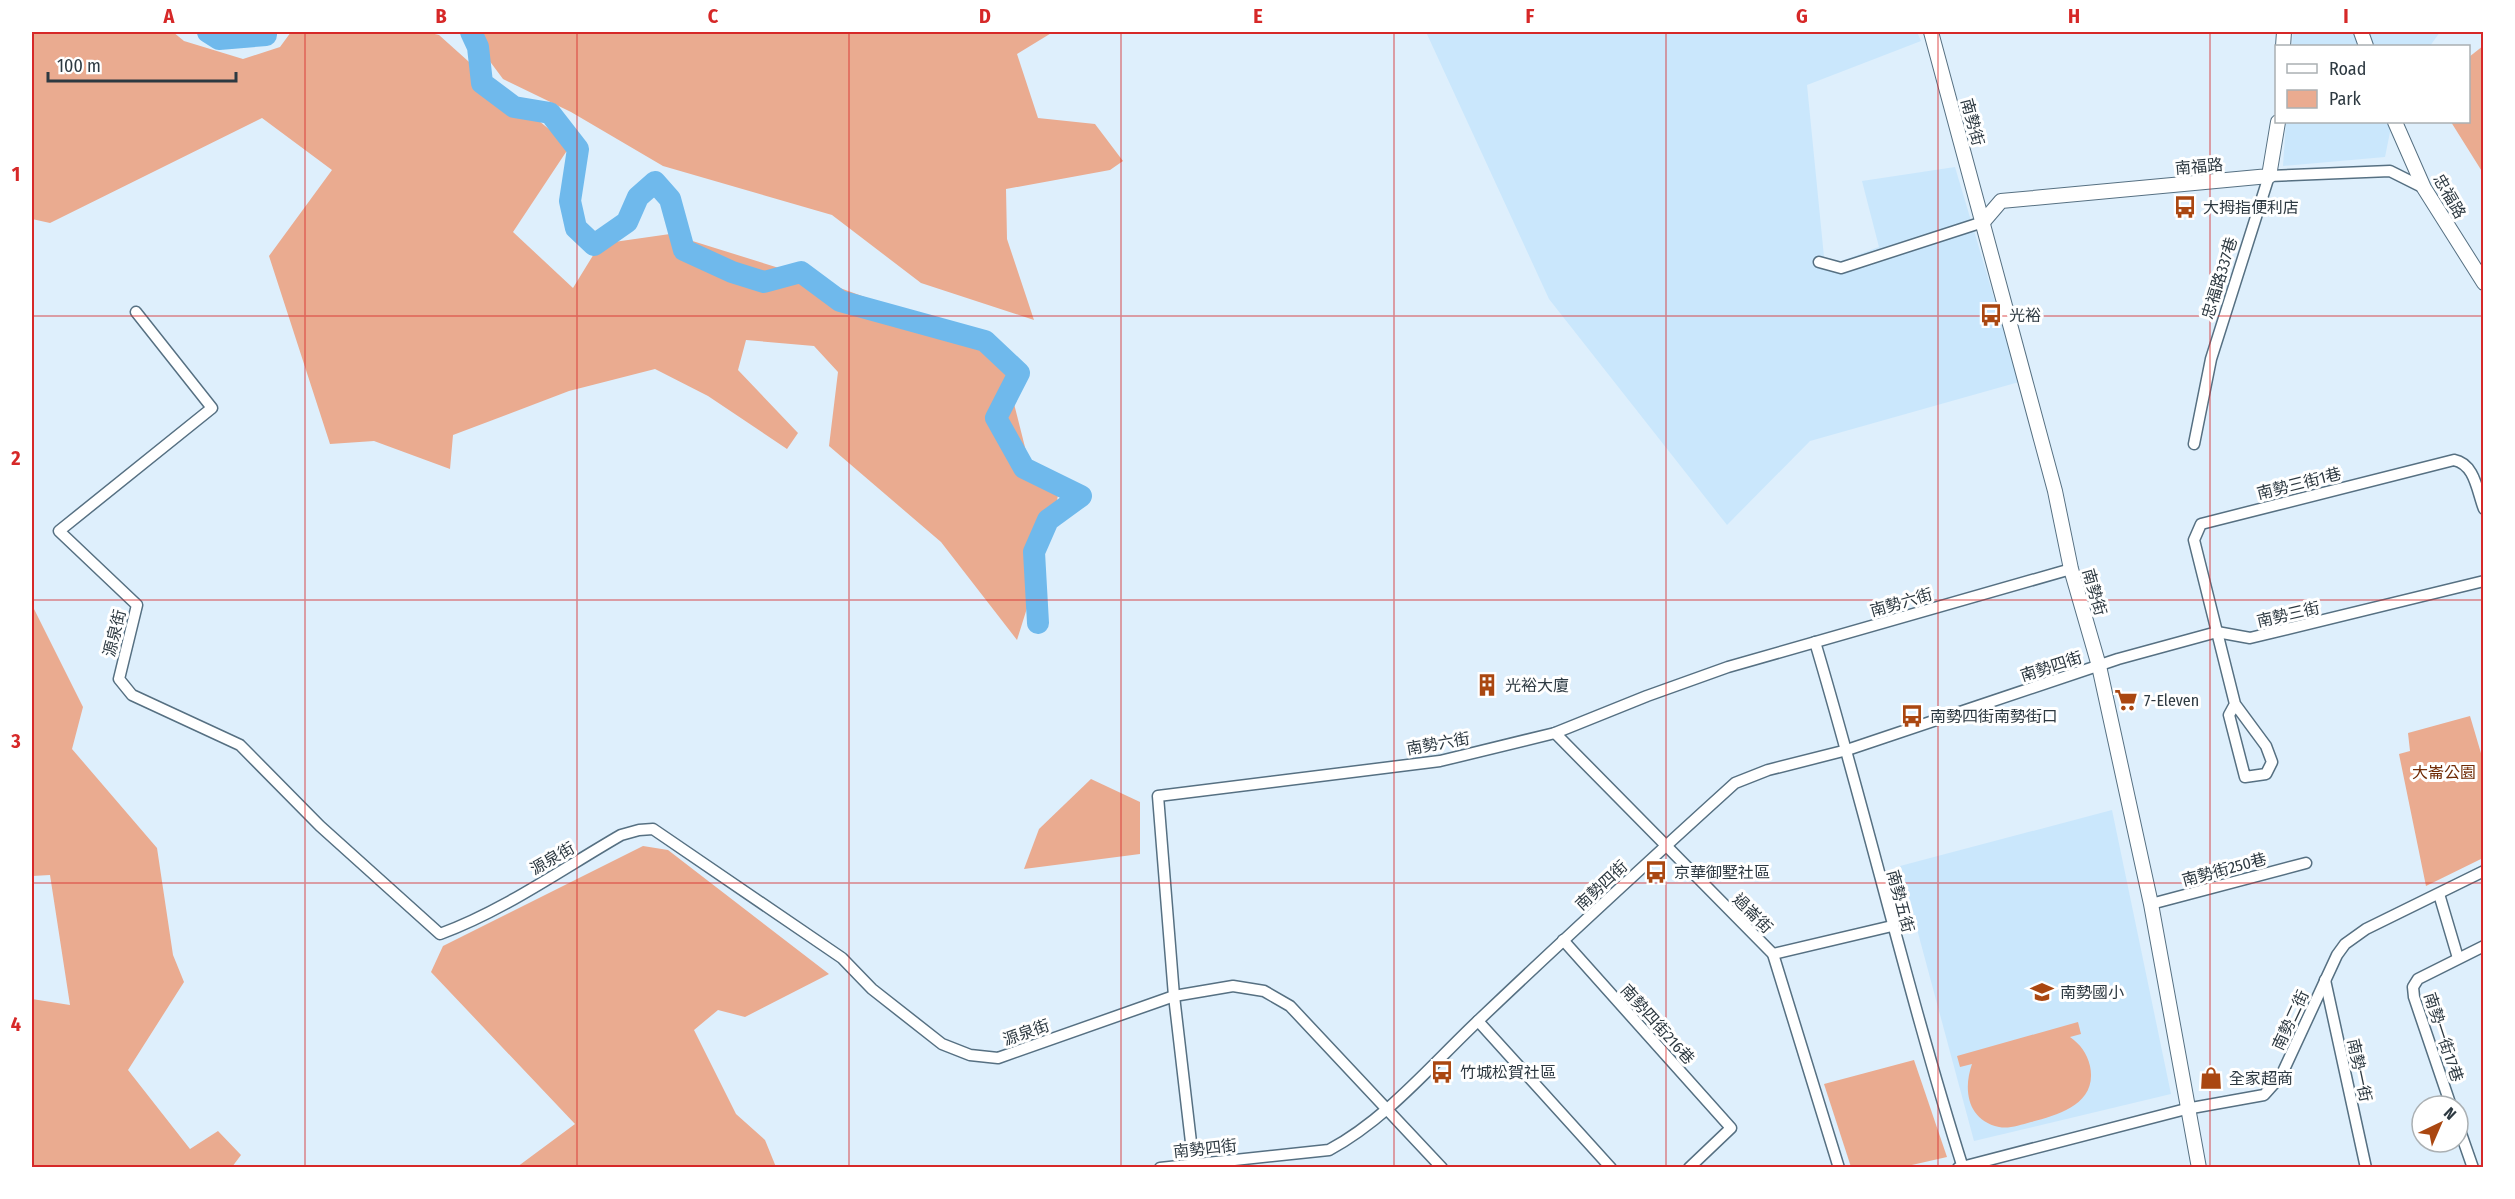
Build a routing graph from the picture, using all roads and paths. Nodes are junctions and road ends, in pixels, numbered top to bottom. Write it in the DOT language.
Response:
graph roads {
  1 [pos="1931,32"];
  2 [pos="2278,123"];
  3 [pos="2395,123"];
  4 [pos="2269,176"];
  5 [pos="2424,188"];
  6 [pos="1983,222"];
  7 [pos="1819,262"];
  8 [pos="2484,282"];
  9 [pos="136,312"];
  10 [pos="2194,444"];
  11 [pos="2484,509"];
  12 [pos="2071,569"];
  13 [pos="2484,581"];
  14 [pos="2217,633"];
  15 [pos="1815,642"];
  16 [pos="2099,666"];
  17 [pos="2235,704"];
  18 [pos="1556,733"];
  19 [pos="1847,750"];
  20 [pos="1665,847"];
  21 [pos="2306,863"];
  22 [pos="2484,871"];
  23 [pos="2439,894"];
  24 [pos="2151,904"];
  25 [pos="1892,926"];
  26 [pos="1563,940"];
  27 [pos="2484,946"];
  28 [pos="1773,954"];
  29 [pos="2458,958"];
  30 [pos="2325,980"];
  31 [pos="1174,996"];
  32 [pos="1478,1021"];
  33 [pos="2447,1094"];
  34 [pos="1386,1108"];
  35 [pos="2186,1109"];
  36 [pos="1194,1166"];
  37 [pos="1160,1167"];
  38 [pos="1442,1167"];
  39 [pos="1611,1167"];
  40 [pos="1689,1167"];
  41 [pos="1839,1167"];
  42 [pos="1961,1167"];
  43 [pos="2199,1167"];
  44 [pos="2366,1167"];
  1 -- 6 [label="main road, 南勢街"];
  2 -- 4 [label="main road, 忠福路337巷"];
  3 -- 5 [label="main road, 忠福路"];
  4 -- 5 [label="street, 南福路"];
  4 -- 6 [label="main road, 南福路"];
  4 -- 10 [label="street, 忠福路337巷"];
  5 -- 8 [label="main road, 忠福路"];
  6 -- 7 [label="street"];
  6 -- 12 [label="main road, 南勢街"];
  9 -- 31 [label="street, 源泉街"];
  11 -- 14 [label="street, 南勢三街1巷"];
  12 -- 15 [label="street, 南勢六街"];
  12 -- 16 [label="main road, 南勢街"];
  13 -- 14 [label="street, 南勢三街"];
  14 -- 16 [label="street, 南勢三街"];
  14 -- 17 [label="street"];
  15 -- 18 [label="street, 南勢六街"];
  15 -- 19 [label="street, 南勢五街"];
  16 -- 19 [label="street, 南勢四街"];
  16 -- 24 [label="main road, 南勢街"];
  17 -- 17 [label="street"];
  18 -- 20 [label="street, 過崙街"];
  18 -- 31 [label="street, 南勢六街"];
  19 -- 20 [label="street, 南勢四街"];
  19 -- 25 [label="street, 南勢五街"];
  20 -- 26 [label="street, 南勢四街"];
  20 -- 28 [label="street, 過崙街"];
  21 -- 24 [label="street, 南勢街250巷"];
  22 -- 23 [label="street, 南勢二街"];
  23 -- 29 [label="street"];
  23 -- 30 [label="street, 南勢二街"];
  24 -- 35 [label="main road, 南勢街"];
  25 -- 28 [label="street"];
  25 -- 42 [label="street, 南勢五街"];
  26 -- 32 [label="street, 南勢四街"];
  26 -- 40 [label="street, 南勢四街216巷"];
  27 -- 29 [label="street, 南勢一街17巷"];
  28 -- 41 [label="street, 過崙街"];
  29 -- 33 [label="street, 南勢一街17巷"];
  30 -- 35 [label="street, 南勢二街"];
  30 -- 44 [label="street, 南勢一街"];
  31 -- 34 [label="street, 源泉街"];
  31 -- 36 [label="street, 南勢六街"];
  32 -- 34 [label="street, 南勢四街"];
  32 -- 39 [label="street"];
  34 -- 36 [label="street, 南勢四街"];
  34 -- 38 [label="street, 源泉街"];
  35 -- 42 [label="street, 南勢二街"];
  35 -- 43 [label="main road, 南勢街"];
  36 -- 37 [label="street, 南勢四街"];
}
